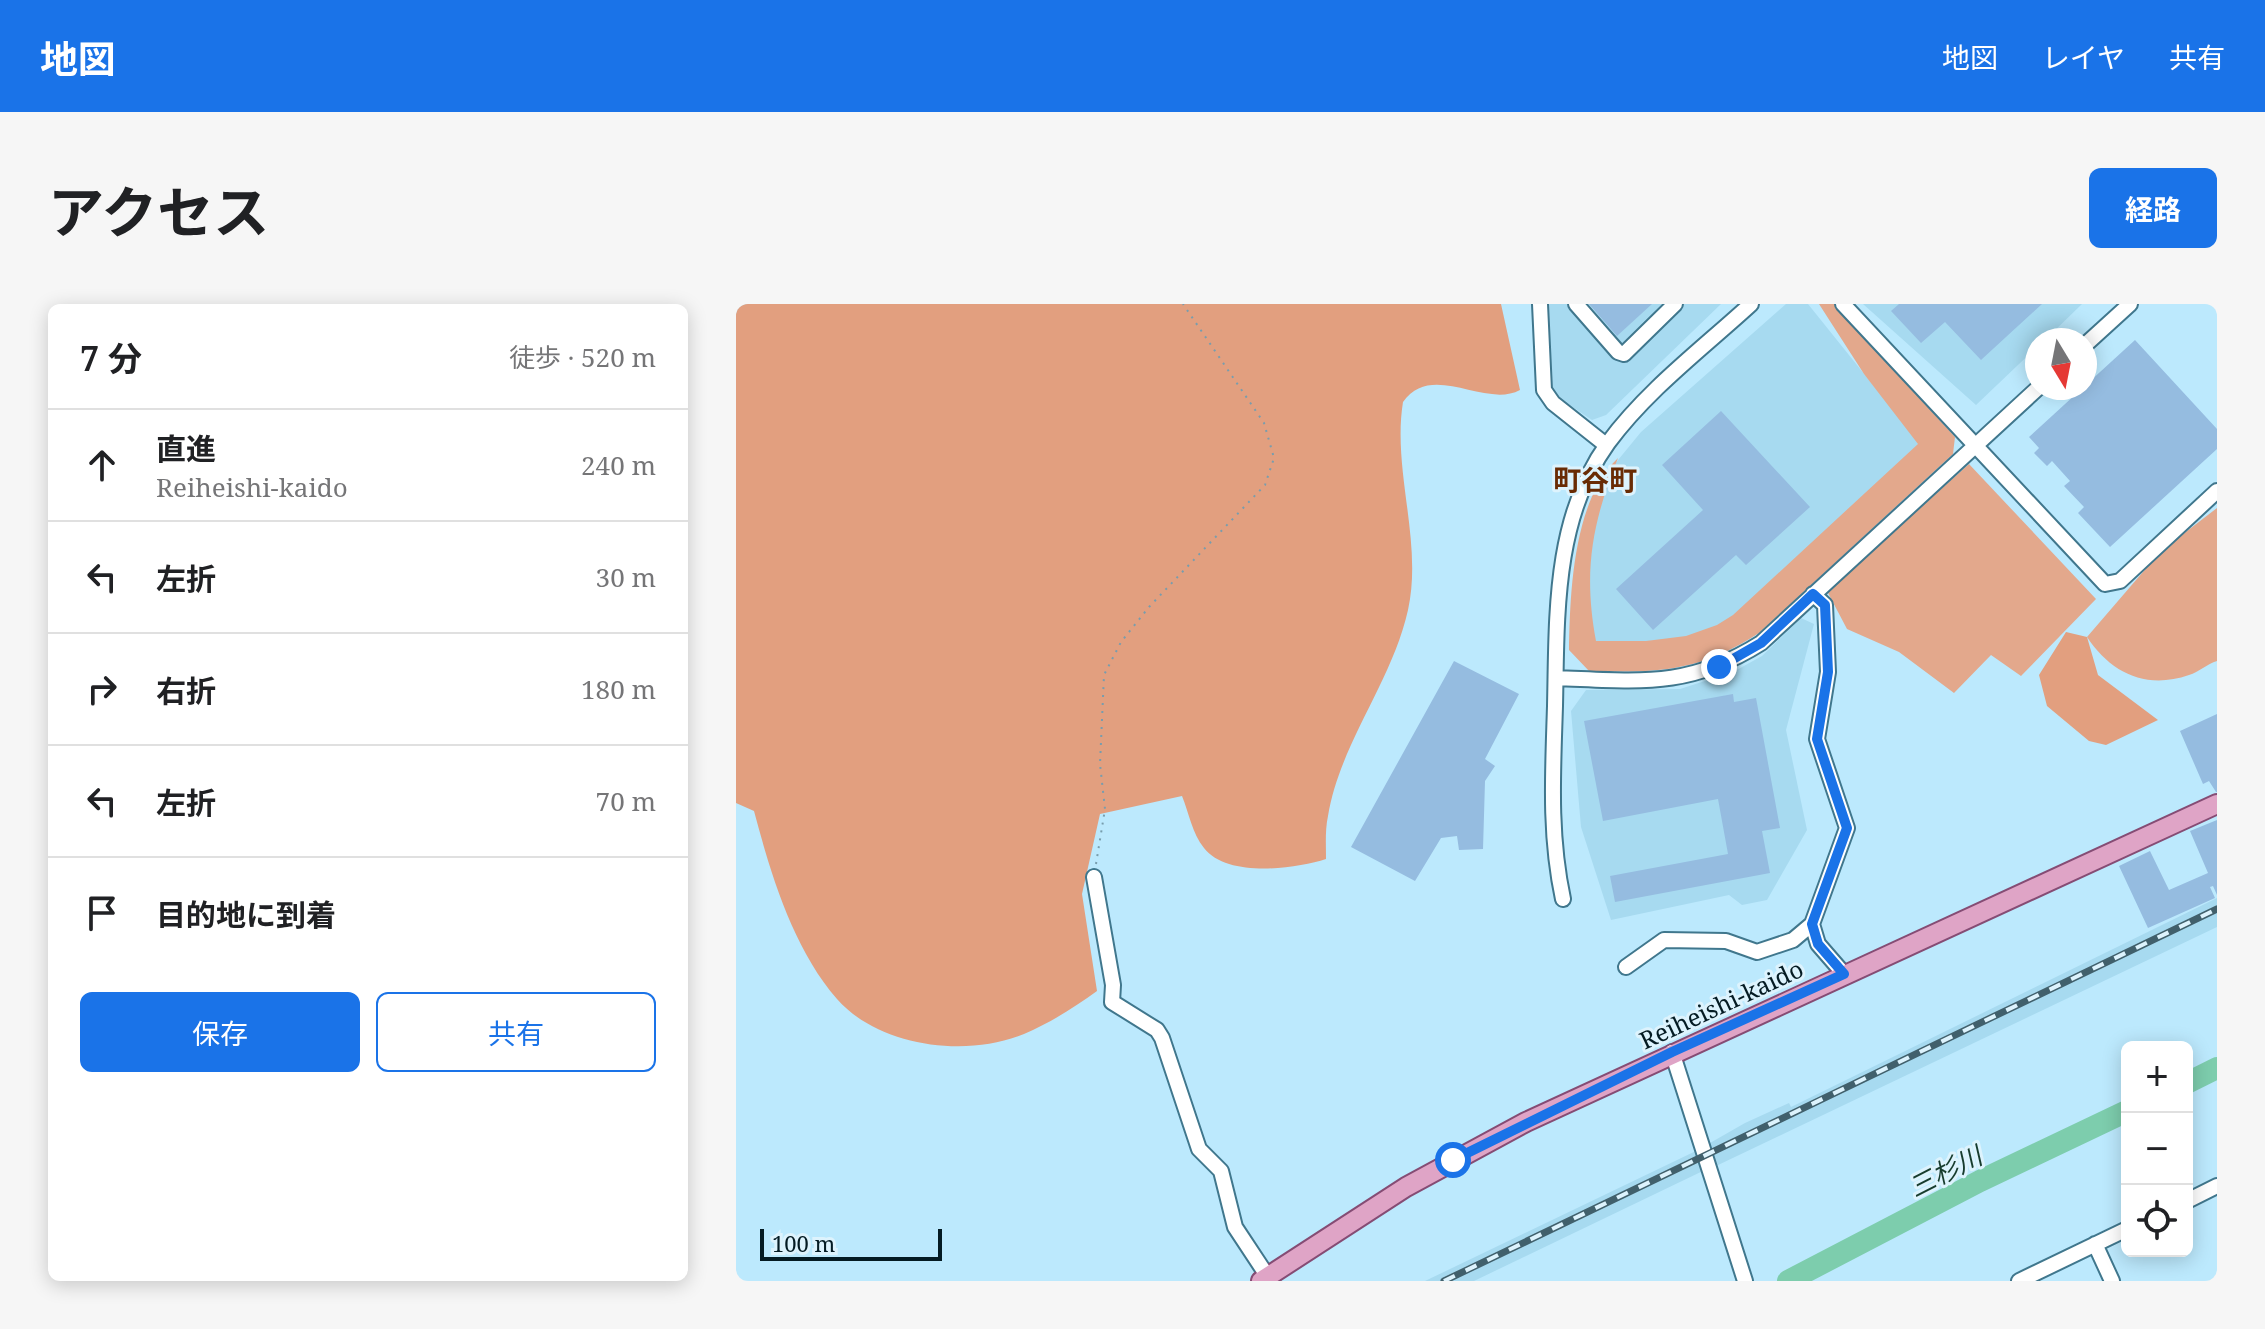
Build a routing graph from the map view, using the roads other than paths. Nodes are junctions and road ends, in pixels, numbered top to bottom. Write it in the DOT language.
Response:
graph roads {
  1 [pos="1540,304"];
  2 [pos="1576,304"];
  3 [pos="1675,304"];
  4 [pos="1751,304"];
  5 [pos="1843,304"];
  6 [pos="2130,304"];
  7 [pos="2097,334"];
  8 [pos="2025,400"];
  9 [pos="1606,445"];
  10 [pos="1973,446"];
  11 [pos="2217,491"];
  12 [pos="1813,594"];
  13 [pos="1556,678"];
  14 [pos="2217,804"];
  15 [pos="1094,877"];
  16 [pos="1563,899"];
  17 [pos="1812,924"];
  18 [pos="1626,967"];
  19 [pos="1844,974"];
  20 [pos="1672,1052"];
  21 [pos="2217,1186"];
  22 [pos="2193,1198"];
  23 [pos="2121,1232"];
  24 [pos="2095,1244"];
  25 [pos="1265,1279"];
  26 [pos="1745,1281"];
  27 [pos="2019,1281"];
  28 [pos="2112,1281"];
  1 -- 9 [label="street"];
  2 -- 3 [label="street"];
  4 -- 9 [label="street"];
  5 -- 10 [label="street"];
  6 -- 7 [label="street"];
  8 -- 10 [label="street"];
  9 -- 13 [label="street"];
  10 -- 11 [label="street"];
  10 -- 12 [label="street"];
  12 -- 13 [label="street"];
  12 -- 17 [label="street"];
  13 -- 16 [label="street"];
  14 -- 19 [label="main road, Reiheishi-kaido"];
  15 -- 25 [label="street"];
  17 -- 18 [label="street"];
  17 -- 19 [label="street"];
  19 -- 20 [label="main road, Reiheishi-kaido"];
  20 -- 25 [label="main road, Reiheishi-kaido"];
  20 -- 26 [label="street"];
  21 -- 22 [label="street"];
  23 -- 24 [label="street"];
  24 -- 27 [label="street"];
  24 -- 28 [label="street"];
}
